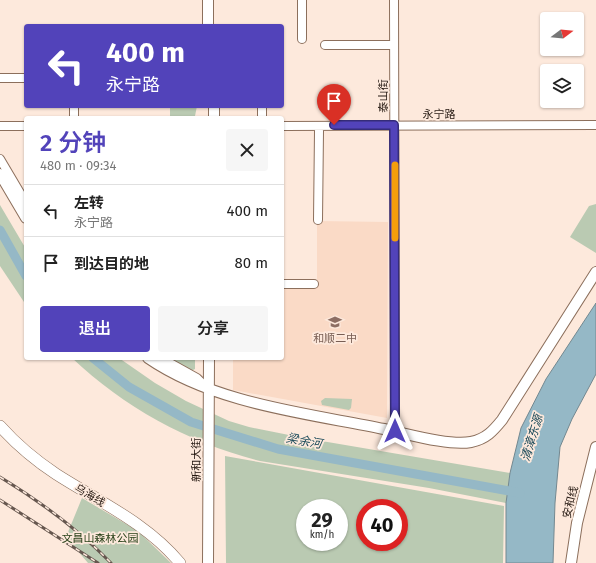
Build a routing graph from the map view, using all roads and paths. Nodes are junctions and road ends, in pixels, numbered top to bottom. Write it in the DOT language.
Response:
graph roads {
  1 [pos="208,0"];
  2 [pos="214,0"];
  3 [pos="302,0"];
  4 [pos="394,0"];
  5 [pos="208,24"];
  6 [pos="214,24"];
  7 [pos="302,39"];
  8 [pos="394,45"];
  9 [pos="325,46"];
  10 [pos="0,78"];
  11 [pos="24,78"];
  12 [pos="596,125"];
  13 [pos="0,126"];
  14 [pos="24,126"];
  15 [pos="284,126"];
  16 [pos="395,128"];
  17 [pos="596,130"];
  18 [pos="284,131"];
  19 [pos="318,131"];
  20 [pos="0,132"];
  21 [pos="24,132"];
  22 [pos="0,159"];
  23 [pos="0,174"];
  24 [pos="24,200"];
  25 [pos="24,215"];
  26 [pos="318,220"];
  27 [pos="596,272"];
  28 [pos="284,284"];
  29 [pos="314,284"];
  30 [pos="151,360"];
  31 [pos="165,360"];
  32 [pos="209,360"];
  33 [pos="214,360"];
  34 [pos="212,390"];
  35 [pos="0,426"];
  36 [pos="395,431"];
  37 [pos="596,447"];
  38 [pos="211,448"];
  39 [pos="180,563"];
  40 [pos="208,563"];
  41 [pos="214,563"];
  42 [pos="570,563"];
  1 -- 5 [label="main road"];
  2 -- 6 [label="main road"];
  3 -- 7 [label="street"];
  4 -- 8 [label="street, 泰山街"];
  8 -- 9 [label="street"];
  8 -- 16 [label="street, 泰山街"];
  10 -- 11 [label="street"];
  12 -- 16 [label="street, 永宁路"];
  13 -- 14 [label="street"];
  15 -- 16 [label="street, 永宁路"];
  16 -- 17 [label="street, 永宁路"];
  16 -- 19 [label="street, 永宁路"];
  16 -- 36 [label="street, 泰山街"];
  18 -- 19 [label="street, 永宁路"];
  19 -- 26 [label="street"];
  20 -- 21 [label="street"];
  22 -- 24 [label="street"];
  23 -- 25 [label="main road"];
  27 -- 36 [label="main road"];
  28 -- 29 [label="street"];
  30 -- 34 [label="main road"];
  31 -- 34 [label="street"];
  32 -- 34 [label="main road, 新和大街"];
  33 -- 34 [label="main road, 新和大街"];
  34 -- 36 [label="main road"];
  34 -- 38 [label="main road, 新和大街"];
  35 -- 39 [label="highway, 乌海线"];
  37 -- 42 [label="main road, 安和线"];
  38 -- 40 [label="main road, 新和大街"];
  38 -- 41 [label="main road, 新和大街"];
}
